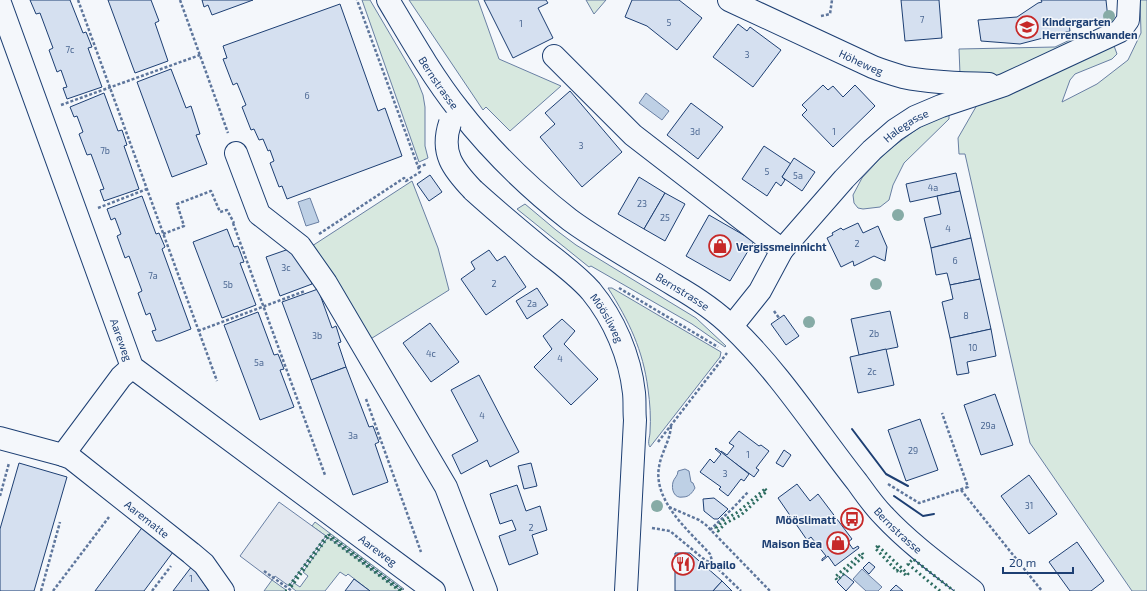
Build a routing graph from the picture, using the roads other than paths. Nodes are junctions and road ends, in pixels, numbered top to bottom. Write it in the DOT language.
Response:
graph roads {
  1 [pos="388,0"];
  2 [pos="728,0"];
  3 [pos="1129,0"];
  4 [pos="0,3"];
  5 [pos="554,56"];
  6 [pos="1004,85"];
  7 [pos="454,116"];
  8 [pos="236,153"];
  9 [pos="782,250"];
  10 [pos="732,326"];
  11 [pos="132,367"];
  12 [pos="0,438"];
  13 [pos="63,455"];
  14 [pos="427,586"];
  15 [pos="223,591"];
  16 [pos="486,591"];
  17 [pos="626,591"];
  18 [pos="973,591"];
  1 -- 7 [label="street, Bernstrasse"];
  2 -- 6 [label="street, Höheweg"];
  3 -- 6 [label="street, Halegasse"];
  4 -- 11 [label="street, Aareweg"];
  5 -- 9 [label="street"];
  6 -- 9 [label="street, Halegasse"];
  7 -- 10 [label="street, Bernstrasse"];
  7 -- 17 [label="street, Möösliweg, bridge"];
  8 -- 16 [label="street"];
  9 -- 10 [label="street, Halegasse"];
  10 -- 18 [label="street, Bernstrasse"];
  11 -- 13 [label="street"];
  11 -- 14 [label="street, Aareweg"];
  12 -- 13 [label="street, Aarematte"];
  13 -- 15 [label="street, Aarematte"];
}
